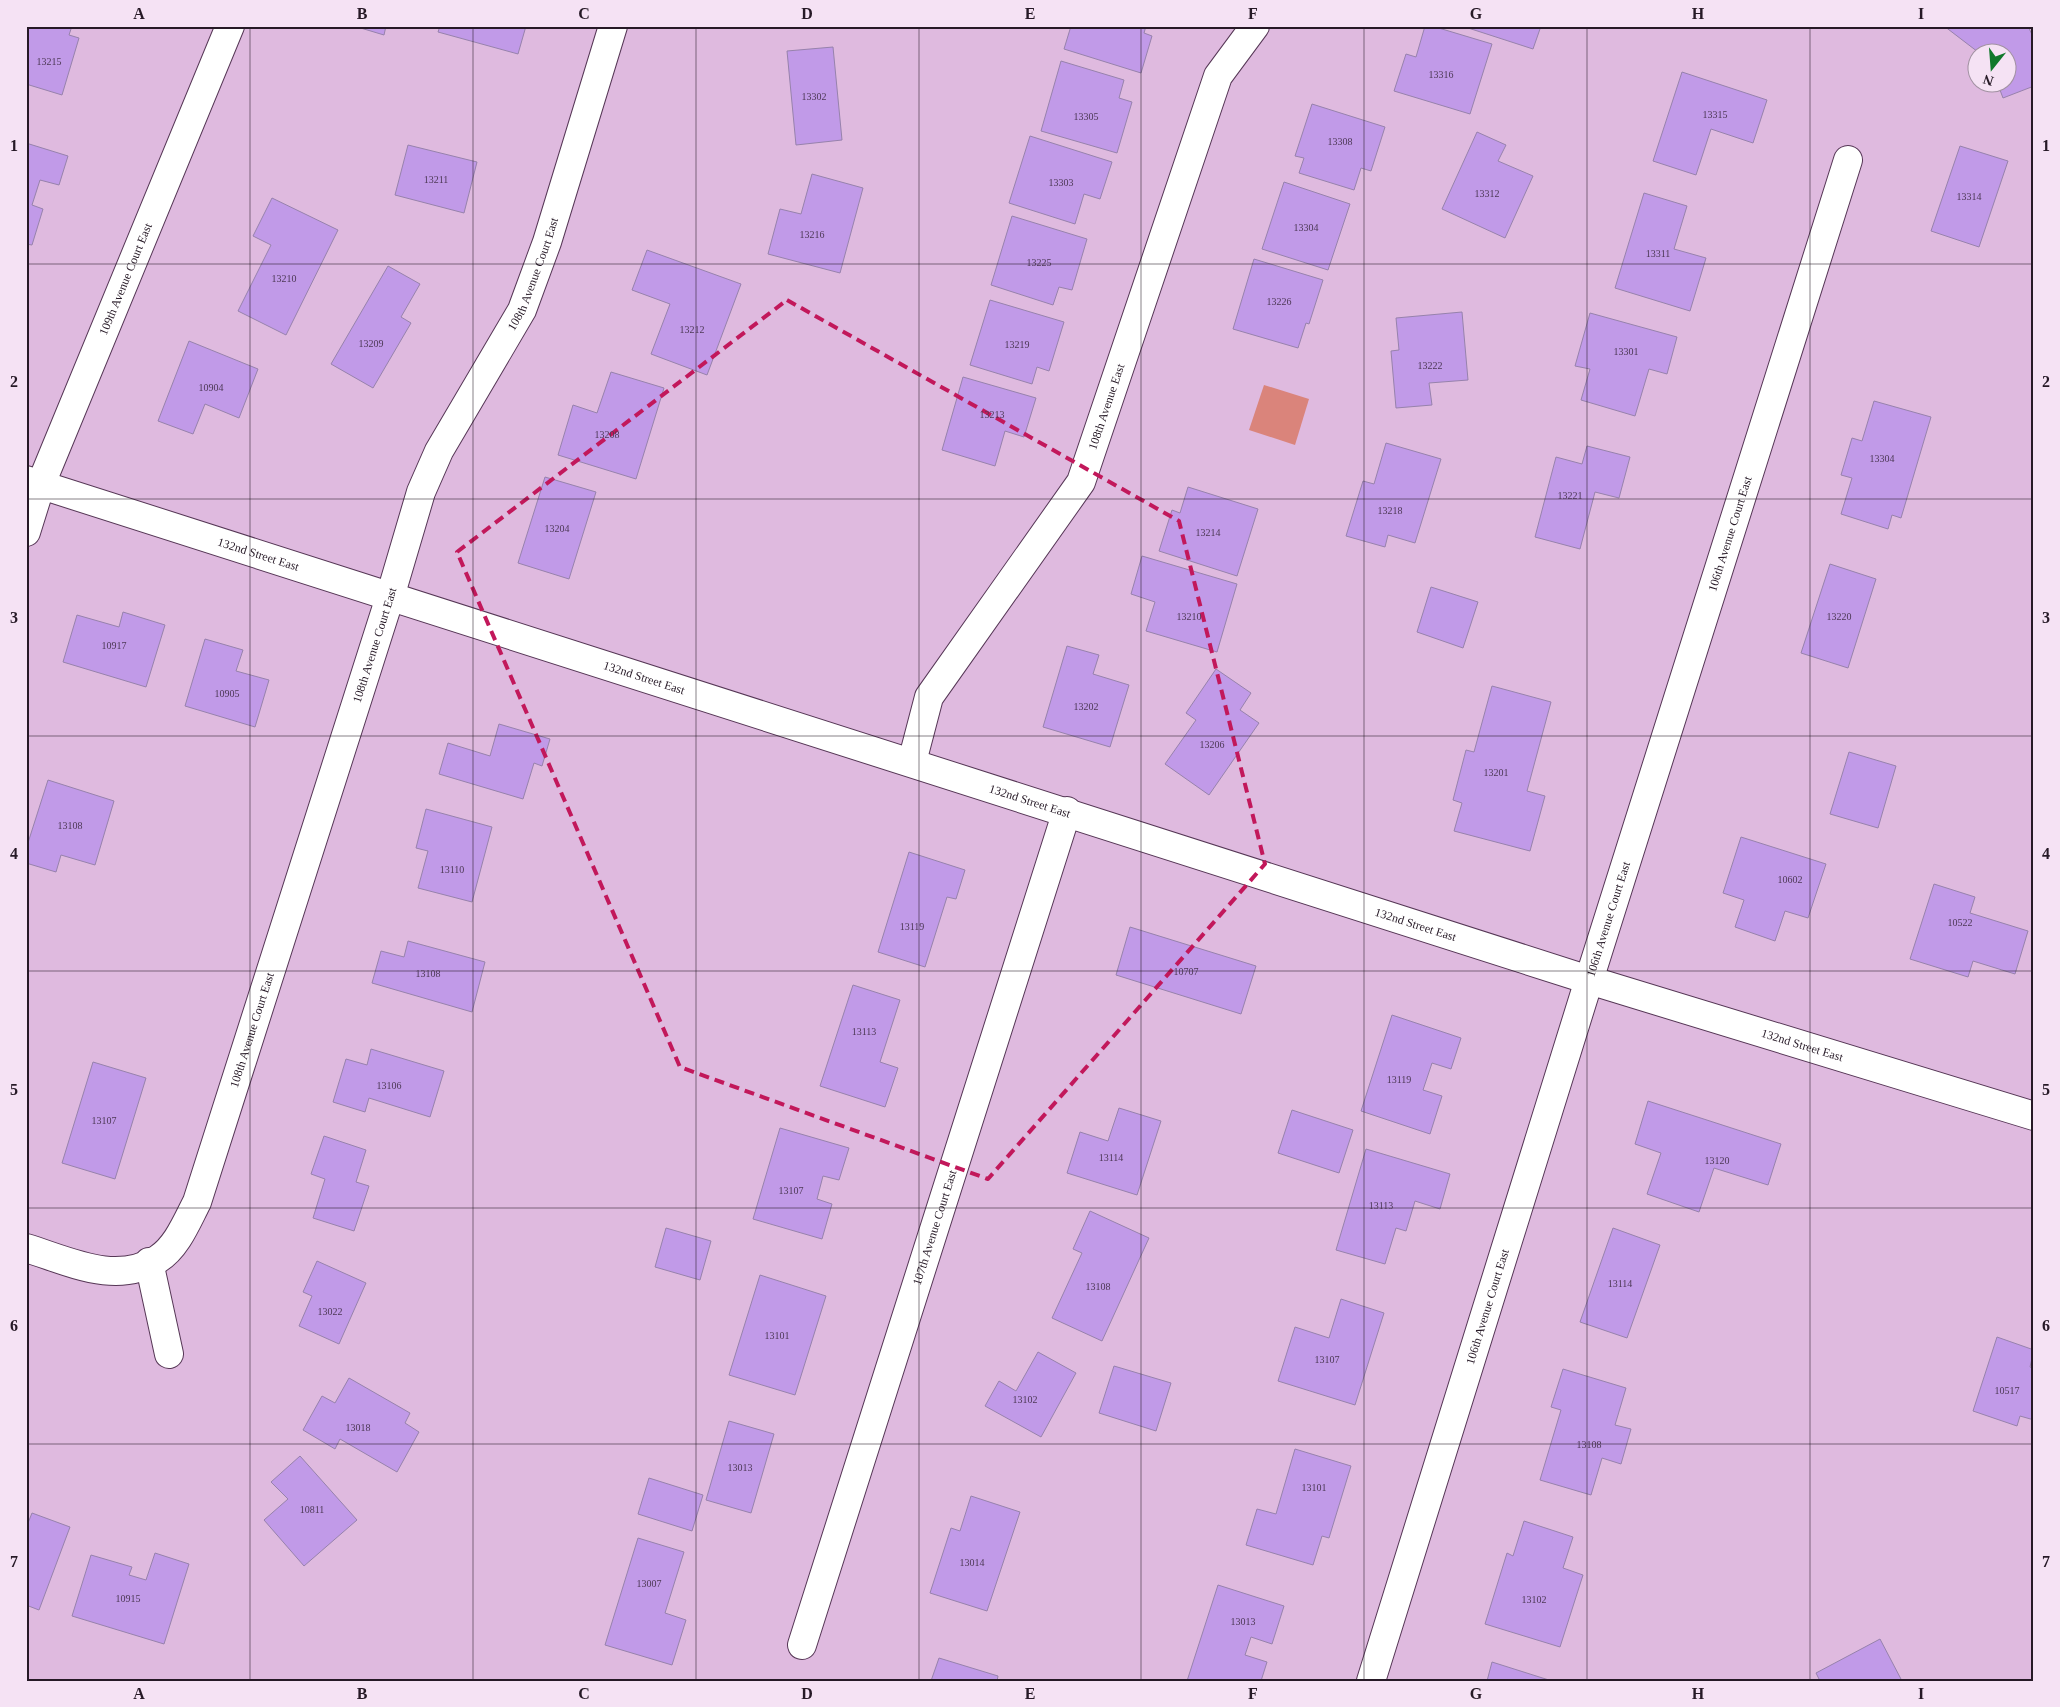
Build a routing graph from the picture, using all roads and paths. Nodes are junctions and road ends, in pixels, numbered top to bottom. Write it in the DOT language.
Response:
graph roads {
  1 [pos="230,26"];
  2 [pos="613,26"];
  3 [pos="1255,26"];
  4 [pos="1848,160"];
  5 [pos="34,482"];
  6 [pos="26,532"];
  7 [pos="390,597"];
  8 [pos="912,762"];
  9 [pos="1066,811"];
  10 [pos="1589,980"];
  11 [pos="2034,1116"];
  12 [pos="26,1248"];
  13 [pos="148,1262"];
  14 [pos="170,1354"];
  15 [pos="802,1645"];
  16 [pos="1371,1681"];
  1 -- 5 [label="street, 109th Avenue Court East"];
  2 -- 7 [label="street, 108th Avenue Court East"];
  3 -- 8 [label="street, 108th Avenue East"];
  4 -- 10 [label="street, 106th Avenue Court East"];
  5 -- 6 [label="street, 109th Avenue Court East"];
  5 -- 7 [label="street, 132nd Street East"];
  7 -- 8 [label="street, 132nd Street East"];
  7 -- 13 [label="street, 108th Avenue Court East"];
  8 -- 9 [label="street, 132nd Street East"];
  9 -- 10 [label="street, 132nd Street East"];
  9 -- 15 [label="street, 107th Avenue Court East"];
  10 -- 11 [label="street, 132nd Street East"];
  10 -- 16 [label="street, 106th Avenue Court East"];
  12 -- 13 [label="street, 108th Avenue Court East"];
  13 -- 14 [label="street"];
}
